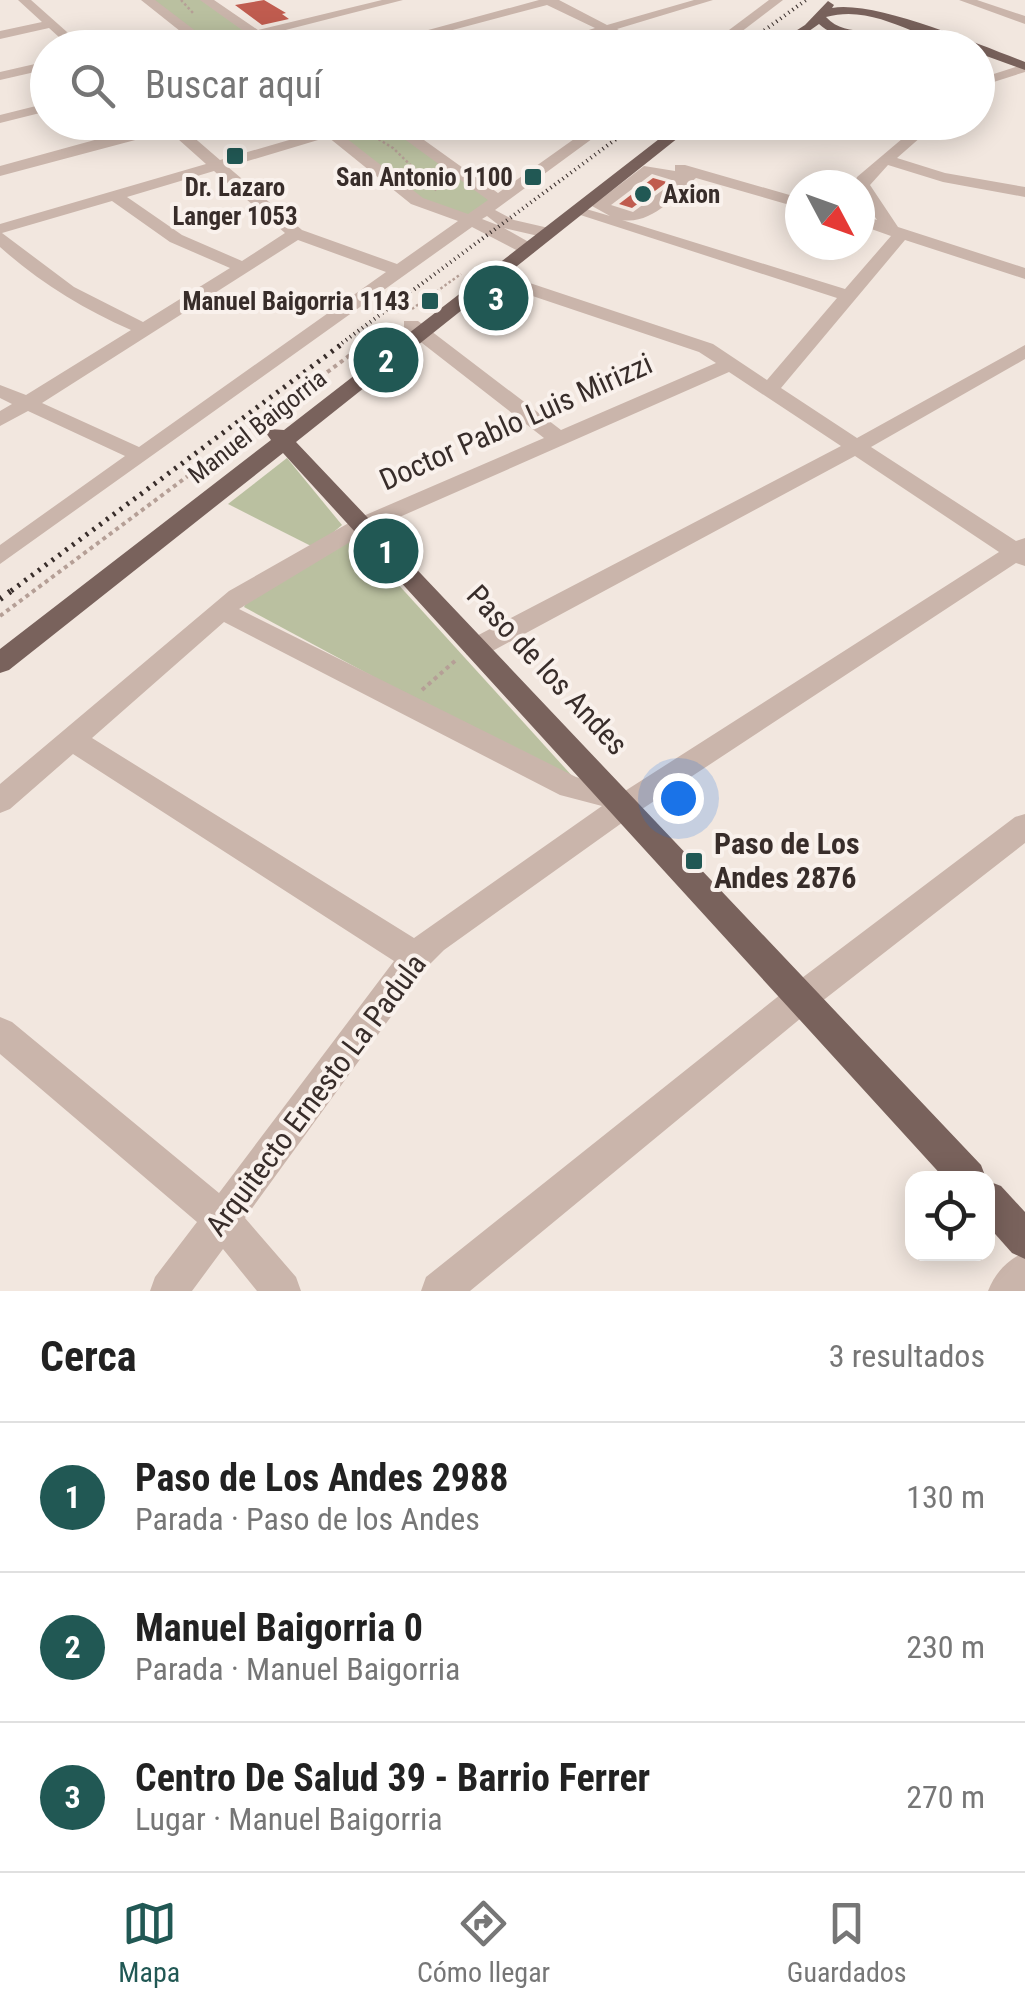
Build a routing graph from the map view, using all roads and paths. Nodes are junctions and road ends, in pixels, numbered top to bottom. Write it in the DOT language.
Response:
graph roads {
  1 [pos="24,0"];
  2 [pos="146,0"];
  3 [pos="181,0"];
  4 [pos="235,0"];
  5 [pos="397,0"];
  6 [pos="549,0"];
  7 [pos="707,0"];
  8 [pos="777,0"];
  9 [pos="830,0"];
  10 [pos="850,0"];
  11 [pos="965,0"];
  12 [pos="210,2"];
  13 [pos="1025,8"];
  14 [pos="1007,14"];
  15 [pos="194,15"];
  16 [pos="883,15"];
  17 [pos="822,16"];
  18 [pos="1025,20"];
  19 [pos="52,24"];
  20 [pos="607,29"];
  21 [pos="59,30"];
  22 [pos="187,30"];
  23 [pos="250,30"];
  24 [pos="273,30"];
  25 [pos="436,30"];
  26 [pos="603,30"];
  27 [pos="736,30"];
  28 [pos="801,30"];
  29 [pos="835,30"];
  30 [pos="885,30"];
  31 [pos="924,30"];
  32 [pos="0,35"];
  33 [pos="995,55"];
  34 [pos="1025,66"];
  35 [pos="30,69"];
  36 [pos="0,76"];
  37 [pos="995,77"];
  38 [pos="30,112"];
  39 [pos="0,119"];
  40 [pos="111,140"];
  41 [pos="187,140"];
  42 [pos="290,140"];
  43 [pos="340,140"];
  44 [pos="382,140"];
  45 [pos="415,140"];
  46 [pos="583,140"];
  47 [pos="658,140"];
  48 [pos="668,140"];
  49 [pos="911,140"];
  50 [pos="646,158"];
  51 [pos="887,160"];
  52 [pos="218,167"];
  53 [pos="0,171"];
  54 [pos="690,175"];
  55 [pos="615,182"];
  56 [pos="1025,192"];
  57 [pos="116,196"];
  58 [pos="664,197"];
  59 [pos="442,198"];
  60 [pos="785,199"];
  61 [pos="497,201"];
  62 [pos="576,211"];
  63 [pos="875,224"];
  64 [pos="462,226"];
  65 [pos="0,229"];
  66 [pos="541,231"];
  67 [pos="897,231"];
  68 [pos="296,234"];
  69 [pos="0,238"];
  70 [pos="522,246"];
  71 [pos="244,267"];
  72 [pos="400,271"];
  73 [pos="486,274"];
  74 [pos="1025,274"];
  75 [pos="849,296"];
  76 [pos="416,328"];
  77 [pos="144,329"];
  78 [pos="1025,351"];
  79 [pos="731,364"];
  80 [pos="770,389"];
  81 [pos="0,391"];
  82 [pos="26,403"];
  83 [pos="0,420"];
  84 [pos="280,437"];
  85 [pos="560,440"];
  86 [pos="856,446"];
  87 [pos="142,456"];
  88 [pos="362,526"];
  89 [pos="1022,552"];
  90 [pos="0,556"];
  91 [pos="219,610"];
  92 [pos="0,616"];
  93 [pos="0,646"];
  94 [pos="470,651"];
  95 [pos="0,662"];
  96 [pos="414,698"];
  97 [pos="72,739"];
  98 [pos="0,801"];
  99 [pos="618,802"];
  100 [pos="1025,826"];
  101 [pos="416,957"];
  102 [pos="801,998"];
  103 [pos="0,1034"];
  104 [pos="962,1171"];
  105 [pos="995,1208"];
  106 [pos="224,1221"];
  107 [pos="1025,1240"];
  108 [pos="1025,1271"];
  109 [pos="169,1291"];
  110 [pos="282,1291"];
  111 [pos="440,1291"];
  112 [pos="1007,1291"];
  1 -- 19 [label="street"];
  2 -- 22 [label="street"];
  3 -- 15 [label="path"];
  4 -- 12 [label="street"];
  5 -- 24 [label="street"];
  6 -- 20 [label="street"];
  6 -- 25 [label="street"];
  7 -- 20 [label="street"];
  8 -- 27 [label="street"];
  9 -- 17 [label="main road"];
  10 -- 16 [label="main road"];
  11 -- 14 [label="street"];
  12 -- 23 [label="street"];
  13 -- 14 [label="street"];
  14 -- 18 [label="street"];
  16 -- 17 [label="main road"];
  16 -- 30 [label="main road"];
  16 -- 31 [label="main road"];
  17 -- 28 [label="main road"];
  17 -- 29 [label="main road"];
  19 -- 21 [label="street"];
  19 -- 32 [label="street"];
  20 -- 26 [label="street"];
  33 -- 34 [label="main road"];
  34 -- 37 [label="street"];
  35 -- 36 [label="street"];
  38 -- 39 [label="street"];
  40 -- 53 [label="street"];
  41 -- 52 [label="street"];
  42 -- 52 [label="street"];
  43 -- 64 [label="street"];
  44 -- 59 [label="path"];
  45 -- 61 [label="street"];
  46 -- 61 [label="street"];
  47 -- 55 [label="main road, Manuel Baigorria"];
  48 -- 50 [label="main road, Manuel Baigorria"];
  49 -- 51 [label="street"];
  50 -- 54 [label="street"];
  50 -- 55 [label="main road, Manuel Baigorria"];
  51 -- 56 [label="street"];
  51 -- 67 [label="street"];
  52 -- 57 [label="street"];
  52 -- 68 [label="street"];
  54 -- 55 [label="street"];
  54 -- 58 [label="street"];
  54 -- 60 [label="street"];
  55 -- 58 [label="street"];
  55 -- 58 [label="street"];
  55 -- 62 [label="main road, Manuel Baigorria"];
  55 -- 66 [label="main road, Manuel Baigorria"];
  57 -- 65 [label="street"];
  57 -- 71 [label="street"];
  61 -- 64 [label="street"];
  61 -- 66 [label="street"];
  62 -- 66 [label="main road, Manuel Baigorria"];
  62 -- 75 [label="street"];
  63 -- 67 [label="street"];
  64 -- 70 [label="street"];
  64 -- 72 [label="street"];
  66 -- 70 [label="main road, Manuel Baigorria"];
  67 -- 74 [label="street"];
  67 -- 75 [label="street"];
  68 -- 71 [label="street"];
  68 -- 72 [label="street"];
  69 -- 77 [label="street"];
  70 -- 73 [label="main road, Manuel Baigorria"];
  71 -- 77 [label="street"];
  72 -- 87 [label="street"];
  73 -- 76 [label="main road, Manuel Baigorria"];
  73 -- 79 [label="street"];
  73 -- 92 [label="path"];
  75 -- 80 [label="street"];
  76 -- 84 [label="main road, Manuel Baigorria"];
  76 -- 85 [label="street"];
  77 -- 82 [label="street"];
  78 -- 86 [label="street"];
  79 -- 80 [label="street"];
  79 -- 85 [label="street, Doctor Pablo Luis Mirizzi"];
  80 -- 86 [label="street"];
  81 -- 82 [label="street"];
  82 -- 83 [label="street"];
  82 -- 87 [label="street"];
  84 -- 88 [label="main road, Paso de los Andes"];
  84 -- 93 [label="main road, Manuel Baigorria"];
  84 -- 95 [label="main road, Manuel Baigorria"];
  85 -- 88 [label="street, Doctor Pablo Luis Mirizzi"];
  86 -- 89 [label="street"];
  86 -- 94 [label="street"];
  87 -- 90 [label="street"];
  88 -- 91 [label="street, Doctor Pablo Luis Mirizzi"];
  88 -- 94 [label="main road, Paso de los Andes"];
  89 -- 99 [label="street, Arquitecto Ernesto La Padula"];
  91 -- 97 [label="street, Doctor Pablo Luis Mirizzi"];
  91 -- 99 [label="street"];
  94 -- 96 [label="path"];
  94 -- 99 [label="main road, Paso de los Andes"];
  97 -- 98 [label="street, Doctor Pablo Luis Mirizzi"];
  97 -- 101 [label="street"];
  99 -- 101 [label="street, Arquitecto Ernesto La Padula"];
  99 -- 102 [label="main road, Paso de los Andes"];
  100 -- 102 [label="street"];
  101 -- 106 [label="street, Arquitecto Ernesto La Padula"];
  102 -- 104 [label="main road, Paso de los Andes"];
  102 -- 111 [label="street"];
  103 -- 106 [label="street"];
  105 -- 107 [label="main road"];
  106 -- 109 [label="street, Arquitecto Ernesto La Padula"];
  106 -- 110 [label="street"];
  108 -- 112 [label="street"];
}
